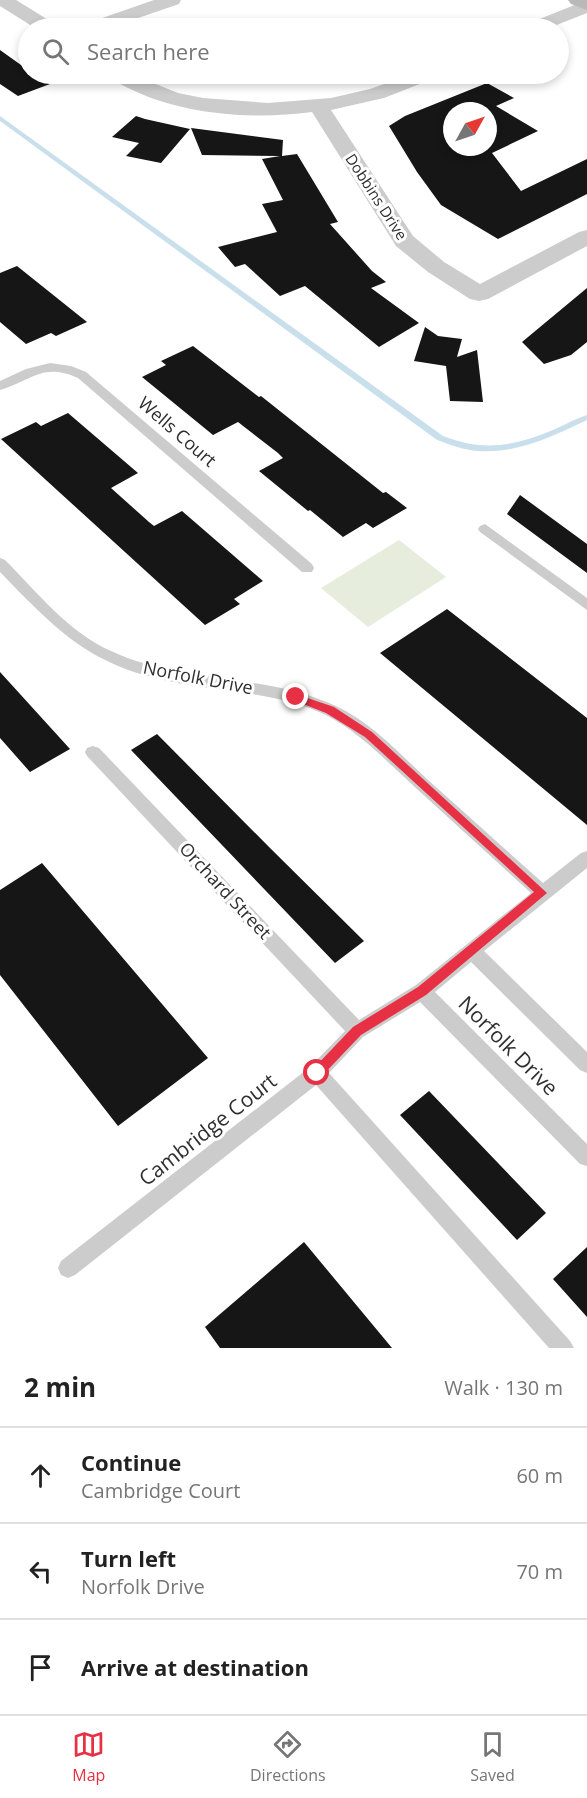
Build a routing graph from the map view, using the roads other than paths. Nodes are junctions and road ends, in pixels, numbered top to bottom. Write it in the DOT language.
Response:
graph roads {
  1 [pos="3,0"];
  2 [pos="172,0"];
  3 [pos="578,0"];
  4 [pos="587,5"];
  5 [pos="32,18"];
  6 [pos="121,18"];
  7 [pos="557,18"];
  8 [pos="139,84"];
  9 [pos="401,84"];
  10 [pos="318,106"];
  11 [pos="587,237"];
  12 [pos="3,380"];
  13 [pos="485,529"];
  14 [pos="0,563"];
  15 [pos="308,568"];
  16 [pos="587,605"];
  17 [pos="93,752"];
  18 [pos="587,858"];
  19 [pos="542,893"];
  20 [pos="472,951"];
  21 [pos="422,991"];
  22 [pos="357,1031"];
  23 [pos="587,1064"];
  24 [pos="317,1073"];
  25 [pos="587,1157"];
  26 [pos="68,1268"];
  27 [pos="563,1348"];
  1 -- 5 [label="street"];
  2 -- 6 [label="street"];
  3 -- 4 [label="main road"];
  4 -- 7 [label="street"];
  8 -- 10 [label="street"];
  9 -- 10 [label="street"];
  10 -- 11 [label="street, Dobbins Drive"];
  12 -- 15 [label="lane, Wells Court"];
  13 -- 16 [label="lane"];
  14 -- 19 [label="lane, Norfolk Drive"];
  17 -- 22 [label="lane, Orchard Street"];
  18 -- 19 [label="lane, Cambridge Court"];
  19 -- 20 [label="lane, Cambridge Court"];
  20 -- 21 [label="lane, Cambridge Court"];
  20 -- 23 [label="lane"];
  21 -- 22 [label="lane, Cambridge Court"];
  21 -- 25 [label="lane, Norfolk Drive"];
  22 -- 24 [label="lane, Cambridge Court"];
  24 -- 26 [label="lane, Cambridge Court"];
  24 -- 27 [label="lane"];
}
